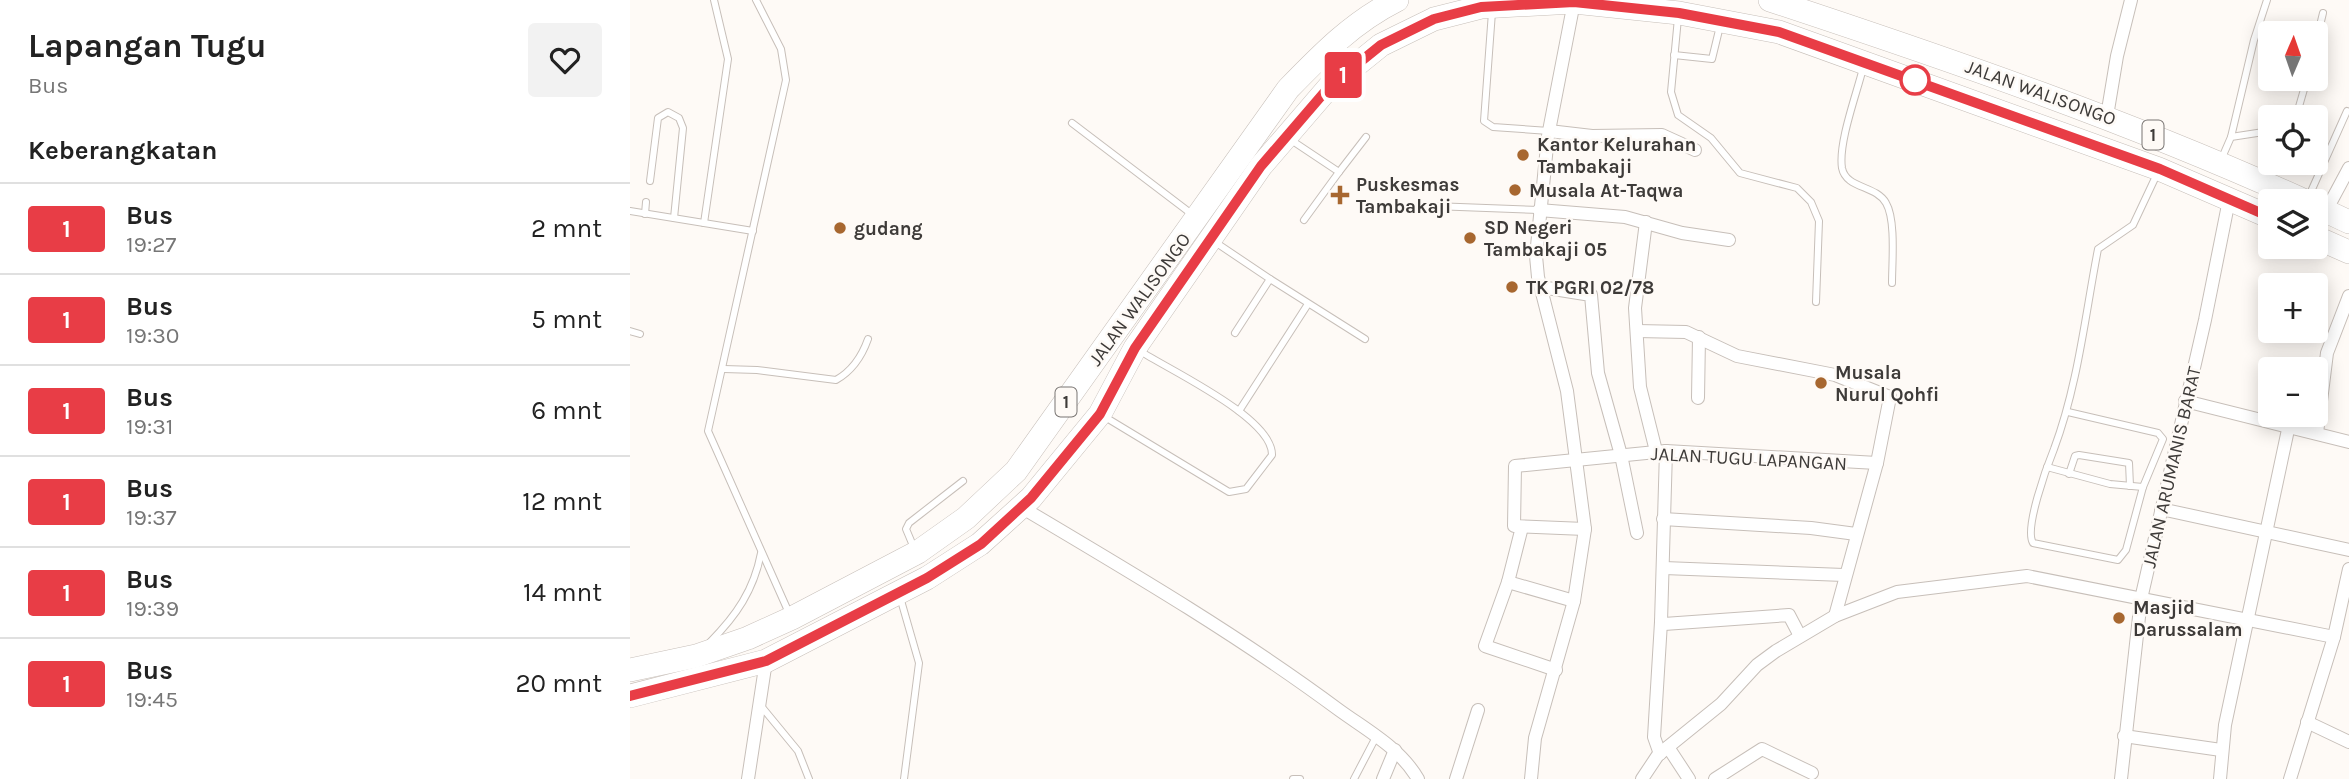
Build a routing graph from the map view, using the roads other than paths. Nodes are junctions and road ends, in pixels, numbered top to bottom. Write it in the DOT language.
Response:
graph roads {
  1 [pos="714,0"];
  2 [pos="756,0"];
  3 [pos="1397,0"];
  4 [pos="1770,0"];
  5 [pos="2131,0"];
  6 [pos="2267,0"];
  7 [pos="1574,2"];
  8 [pos="1492,7"];
  9 [pos="2323,13"];
  10 [pos="1678,20"];
  11 [pos="2321,21"];
  12 [pos="1720,30"];
  13 [pos="1674,55"];
  14 [pos="1865,62"];
  15 [pos="1977,68"];
  16 [pos="1967,99"];
  17 [pos="2347,111"];
  18 [pos="2107,116"];
  19 [pos="1072,123"];
  20 [pos="1549,131"];
  21 [pos="2258,133"];
  22 [pos="1286,137"];
  23 [pos="1366,137"];
  24 [pos="2231,137"];
  25 [pos="1695,149"];
  26 [pos="2220,163"];
  27 [pos="2349,168"];
  28 [pos="2160,169"];
  29 [pos="1339,172"];
  30 [pos="650,181"];
  31 [pos="2278,189"];
  32 [pos="2319,189"];
  33 [pos="2328,190"];
  34 [pos="2229,200"];
  35 [pos="646,202"];
  36 [pos="1433,206"];
  37 [pos="1539,210"];
  38 [pos="630,211"];
  39 [pos="2258,212"];
  40 [pos="2328,212"];
  41 [pos="645,214"];
  42 [pos="674,218"];
  43 [pos="1197,219"];
  44 [pos="1304,220"];
  45 [pos="1646,222"];
  46 [pos="2349,222"];
  47 [pos="704,223"];
  48 [pos="754,231"];
  49 [pos="1210,240"];
  50 [pos="1729,240"];
  51 [pos="2328,243"];
  52 [pos="2349,252"];
  53 [pos="1270,279"];
  54 [pos="1892,284"];
  55 [pos="1541,287"];
  56 [pos="2349,296"];
  57 [pos="1816,302"];
  58 [pos="1308,304"];
  59 [pos="630,331"];
  60 [pos="1637,331"];
  61 [pos="1235,333"];
  62 [pos="640,334"];
  63 [pos="1699,337"];
  64 [pos="867,339"];
  65 [pos="1364,339"];
  66 [pos="1135,348"];
  67 [pos="723,369"];
  68 [pos="1698,398"];
  69 [pos="2185,401"];
  70 [pos="1239,411"];
  71 [pos="2068,412"];
  72 [pos="1100,414"];
  73 [pos="2258,418"];
  74 [pos="2288,427"];
  75 [pos="2295,427"];
  76 [pos="2317,433"];
  77 [pos="2349,442"];
  78 [pos="1661,451"];
  79 [pos="1622,455"];
  80 [pos="1578,461"];
  81 [pos="1877,463"];
  82 [pos="2047,467"];
  83 [pos="2069,474"];
  84 [pos="963,481"];
  85 [pos="2130,486"];
  86 [pos="2143,487"];
  87 [pos="1021,507"];
  88 [pos="2161,509"];
  89 [pos="1663,519"];
  90 [pos="1522,527"];
  91 [pos="1585,529"];
  92 [pos="1637,533"];
  93 [pos="2266,533"];
  94 [pos="1856,534"];
  95 [pos="2349,551"];
  96 [pos="918,552"];
  97 [pos="761,553"];
  98 [pos="1664,568"];
  99 [pos="2349,569"];
  100 [pos="1844,575"];
  101 [pos="1508,582"];
  102 [pos="898,592"];
  103 [pos="2141,599"];
  104 [pos="1574,601"];
  105 [pos="1835,616"];
  106 [pos="792,618"];
  107 [pos="2248,619"];
  108 [pos="1660,620"];
  109 [pos="1800,636"];
  110 [pos="2334,637"];
  111 [pos="696,656"];
  112 [pos="766,661"];
  113 [pos="630,670"];
  114 [pos="1556,670"];
  115 [pos="630,696"];
  116 [pos="759,704"];
  117 [pos="1478,710"];
  118 [pos="2306,722"];
  119 [pos="2124,736"];
  120 [pos="1376,737"];
  121 [pos="2349,742"];
  122 [pos="1395,750"];
  123 [pos="2221,750"];
  124 [pos="1664,751"];
  125 [pos="1812,773"];
  126 [pos="748,779"];
  127 [pos="809,779"];
  128 [pos="905,779"];
  129 [pos="1293,779"];
  130 [pos="1300,779"];
  131 [pos="1354,779"];
  132 [pos="1382,779"];
  133 [pos="1418,779"];
  134 [pos="1456,779"];
  135 [pos="1531,779"];
  136 [pos="1642,779"];
  137 [pos="1689,779"];
  138 [pos="1716,779"];
  139 [pos="2121,779"];
  140 [pos="2220,779"];
  141 [pos="2290,779"];
  1 -- 47 [label="lane"];
  2 -- 48 [label="lane"];
  3 -- 43 [label="highway, JALAN WALISONGO / 1"];
  4 -- 15 [label="highway, JALAN WALISONGO / 1"];
  5 -- 18 [label="street"];
  6 -- 24 [label="lane"];
  7 -- 8 [label="highway, JALAN WALISONGO / 1"];
  7 -- 10 [label="highway, JALAN WALISONGO / 1"];
  7 -- 20 [label="street"];
  8 -- 20 [label="lane"];
  8 -- 22 [label="highway, JALAN WALISONGO / 1"];
  9 -- 11 [label="lane"];
  10 -- 12 [label="highway, JALAN WALISONGO / 1"];
  10 -- 13 [label="lane"];
  12 -- 13 [label="lane"];
  12 -- 14 [label="highway, JALAN WALISONGO / 1"];
  13 -- 57 [label="lane"];
  14 -- 16 [label="highway, JALAN WALISONGO / 1"];
  14 -- 54 [label="lane"];
  15 -- 16 [label="highway"];
  15 -- 18 [label="highway, JALAN WALISONGO / 1"];
  16 -- 28 [label="highway, JALAN WALISONGO / 1"];
  17 -- 32 [label="lane"];
  18 -- 26 [label="highway, JALAN WALISONGO / 1"];
  19 -- 43 [label="lane"];
  20 -- 25 [label="street"];
  20 -- 37 [label="street"];
  21 -- 24 [label="lane"];
  22 -- 29 [label="lane"];
  22 -- 49 [label="highway, JALAN WALISONGO / 1"];
  23 -- 29 [label="lane"];
  24 -- 26 [label="lane"];
  26 -- 31 [label="highway, JALAN WALISONGO / 1"];
  27 -- 33 [label="street"];
  28 -- 34 [label="highway, JALAN WALISONGO / 1"];
  28 -- 71 [label="lane"];
  29 -- 44 [label="lane"];
  30 -- 42 [label="lane"];
  34 -- 39 [label="highway, JALAN WALISONGO / 1"];
  34 -- 69 [label="street, JALAN ARUMANIS BARAT"];
  35 -- 41 [label="lane"];
  36 -- 37 [label="lane"];
  37 -- 45 [label="street"];
  37 -- 55 [label="street"];
  38 -- 41 [label="lane"];
  40 -- 46 [label="highway, JALAN WALISONGO / 1"];
  41 -- 42 [label="lane"];
  42 -- 47 [label="lane"];
  43 -- 96 [label="highway, JALAN WALISONGO / 1"];
  45 -- 50 [label="street"];
  45 -- 60 [label="street"];
  47 -- 48 [label="lane"];
  48 -- 67 [label="lane"];
  49 -- 53 [label="lane"];
  49 -- 66 [label="highway, JALAN WALISONGO / 1"];
  51 -- 52 [label="highway"];
  53 -- 58 [label="lane"];
  53 -- 61 [label="lane"];
  55 -- 79 [label="street"];
  55 -- 80 [label="street"];
  56 -- 76 [label="street"];
  58 -- 65 [label="lane"];
  58 -- 70 [label="lane"];
  59 -- 62 [label="lane"];
  60 -- 63 [label="street"];
  60 -- 78 [label="street"];
  63 -- 68 [label="street"];
  63 -- 81 [label="street"];
  64 -- 67 [label="lane"];
  66 -- 70 [label="lane"];
  66 -- 72 [label="highway, JALAN WALISONGO / 1"];
  67 -- 97 [label="lane"];
  69 -- 73 [label="street"];
  69 -- 88 [label="street, JALAN ARUMANIS BARAT"];
  70 -- 72 [label="lane"];
  71 -- 82 [label="lane"];
  71 -- 86 [label="lane"];
  72 -- 87 [label="highway, JALAN WALISONGO / 1"];
  74 -- 93 [label="street"];
  75 -- 76 [label="street"];
  76 -- 77 [label="street"];
  78 -- 79 [label="street, JALAN TUGU LAPANGAN"];
  78 -- 81 [label="street, JALAN TUGU LAPANGAN"];
  78 -- 89 [label="street"];
  79 -- 80 [label="street, JALAN TUGU LAPANGAN"];
  79 -- 92 [label="street"];
  80 -- 90 [label="street, JALAN TUGU LAPANGAN"];
  80 -- 91 [label="street"];
  81 -- 94 [label="street"];
  82 -- 83 [label="lane"];
  82 -- 86 [label="lane"];
  83 -- 85 [label="lane"];
  83 -- 85 [label="lane"];
  84 -- 96 [label="lane"];
  85 -- 86 [label="lane"];
  87 -- 102 [label="highway, JALAN WALISONGO / 1"];
  87 -- 120 [label="street"];
  88 -- 93 [label="street"];
  88 -- 103 [label="street, JALAN ARUMANIS BARAT"];
  89 -- 94 [label="street"];
  89 -- 98 [label="street"];
  90 -- 91 [label="street"];
  90 -- 101 [label="street"];
  91 -- 104 [label="street"];
  93 -- 95 [label="street"];
  93 -- 107 [label="street"];
  94 -- 100 [label="street"];
  96 -- 106 [label="highway, JALAN WALISONGO / 1"];
  97 -- 106 [label="lane"];
  97 -- 111 [label="lane"];
  98 -- 100 [label="street"];
  98 -- 108 [label="street"];
  99 -- 110 [label="street"];
  100 -- 105 [label="street"];
  101 -- 104 [label="street"];
  101 -- 114 [label="street"];
  102 -- 112 [label="highway, JALAN WALISONGO / 1"];
  102 -- 128 [label="lane"];
  103 -- 105 [label="street"];
  103 -- 107 [label="street"];
  103 -- 119 [label="street, JALAN ARUMANIS BARAT"];
  104 -- 114 [label="street"];
  105 -- 109 [label="street"];
  106 -- 111 [label="highway, JALAN WALISONGO / 1"];
  107 -- 110 [label="street"];
  107 -- 123 [label="street"];
  108 -- 109 [label="street"];
  108 -- 124 [label="street"];
  109 -- 124 [label="street"];
  110 -- 118 [label="street"];
  111 -- 113 [label="highway, JALAN WALISONGO / 1"];
  112 -- 115 [label="highway, JALAN WALISONGO / 1"];
  112 -- 116 [label="street"];
  114 -- 135 [label="street"];
  116 -- 126 [label="street"];
  116 -- 127 [label="lane"];
  117 -- 134 [label="street"];
  118 -- 121 [label="street"];
  118 -- 141 [label="street"];
  119 -- 123 [label="street"];
  119 -- 139 [label="street, JALAN ARUMANIS BARAT"];
  120 -- 122 [label="street"];
  120 -- 131 [label="lane"];
  122 -- 132 [label="street"];
  122 -- 133 [label="street"];
  123 -- 140 [label="street"];
  124 -- 136 [label="street"];
  124 -- 137 [label="street"];
  125 -- 138 [label="street"];
  129 -- 130 [label="lane"];
}
